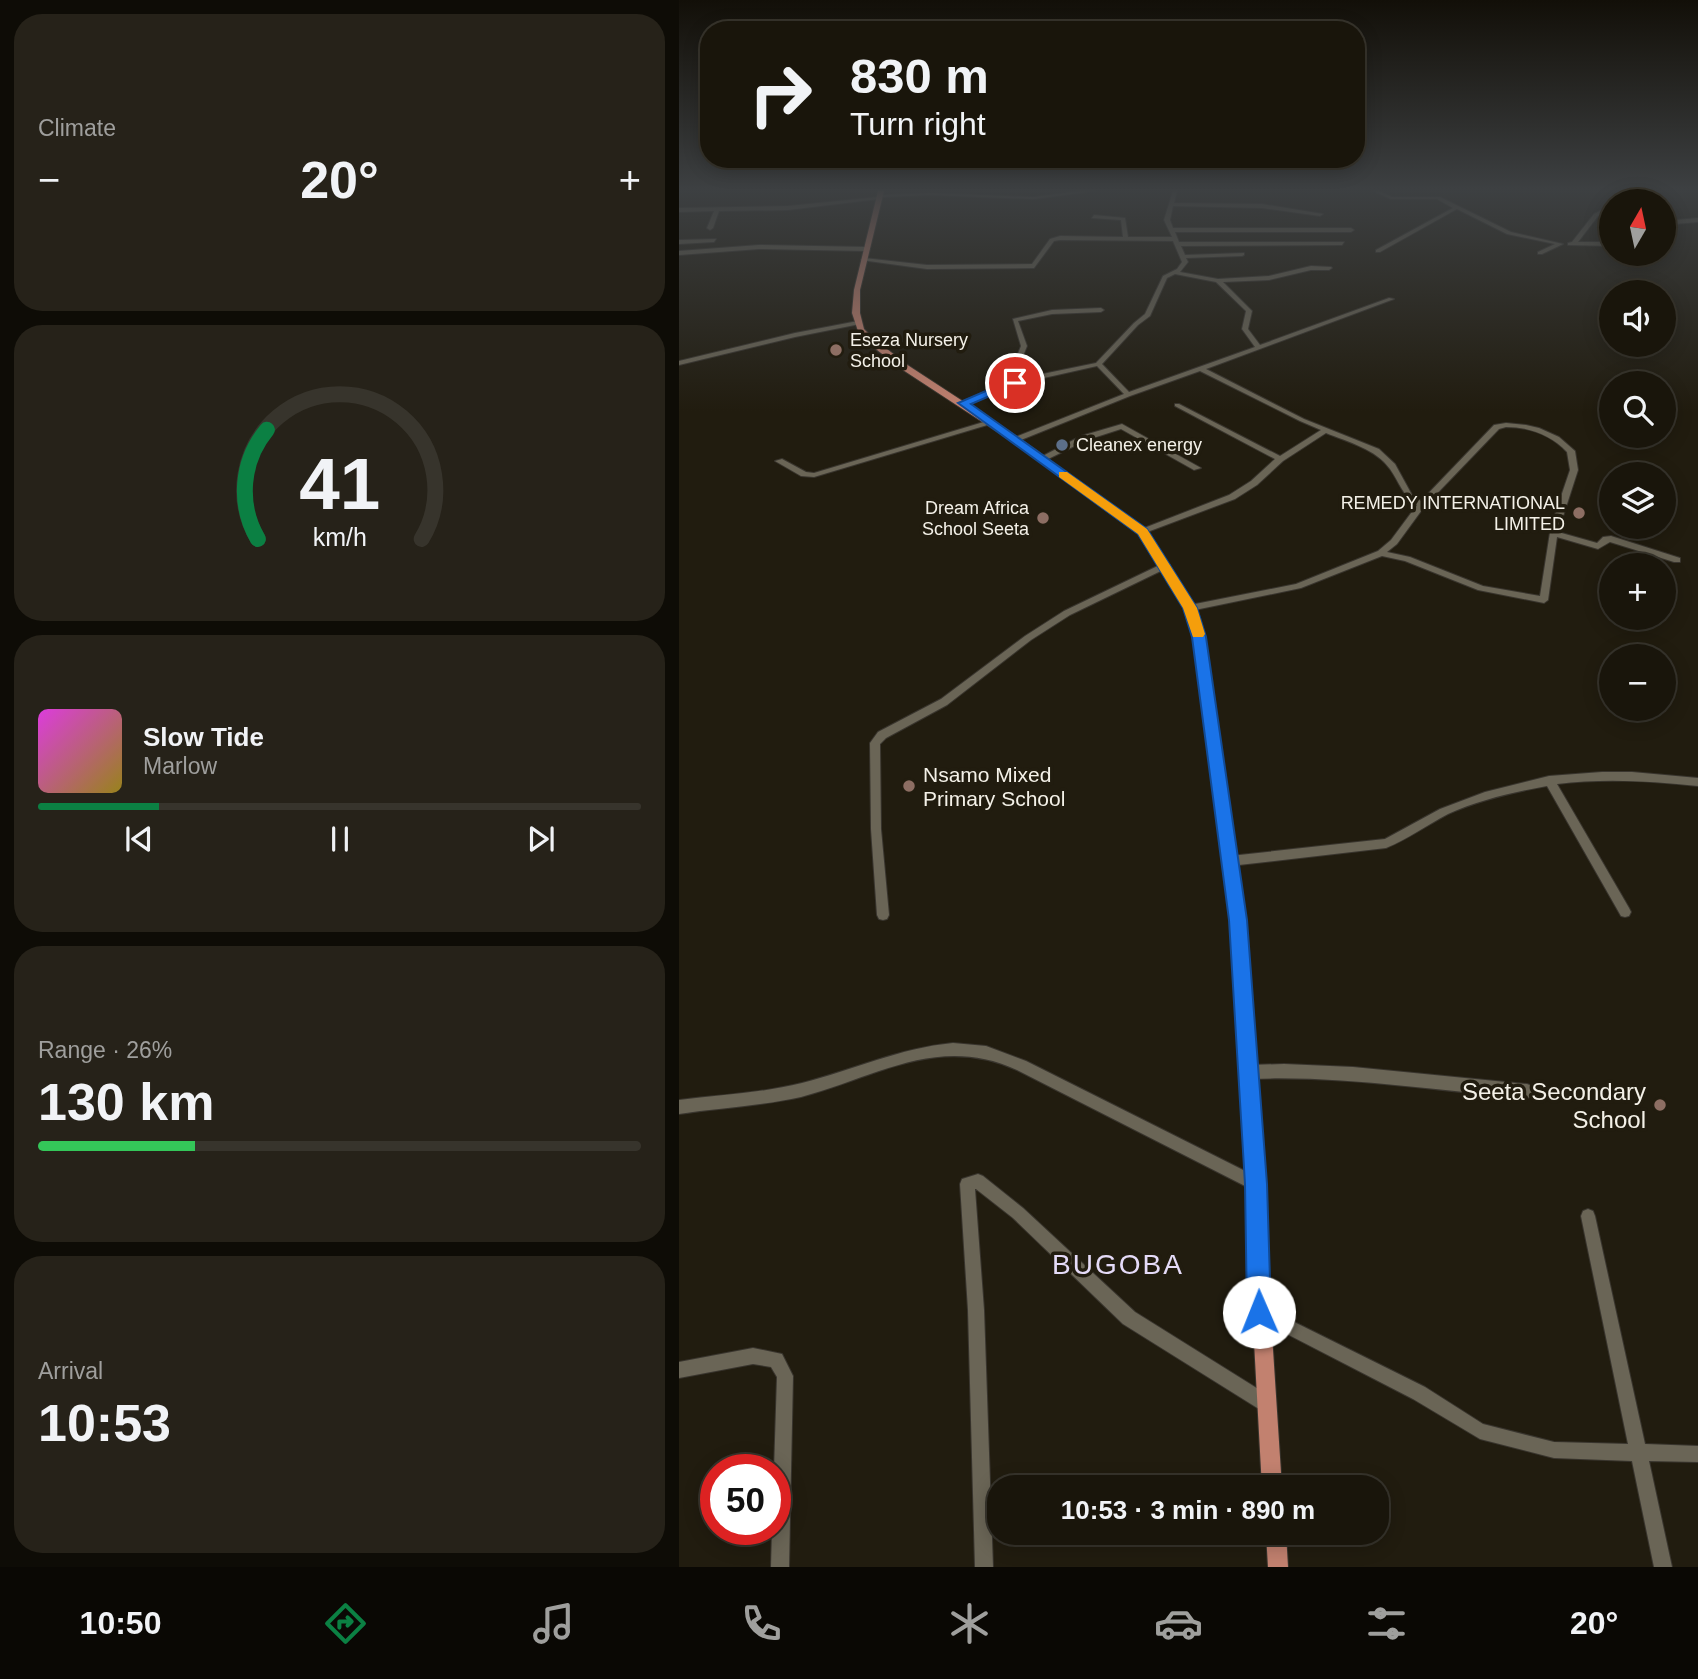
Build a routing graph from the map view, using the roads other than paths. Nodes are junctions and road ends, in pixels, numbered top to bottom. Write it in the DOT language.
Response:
graph roads {
  1 [pos="863,264"];
  2 [pos="920,264"];
  3 [pos="1036,264"];
  4 [pos="1183,264"];
  5 [pos="1329,268"];
  6 [pos="1174,272"];
  7 [pos="1218,281"];
  8 [pos="1391,299"];
  9 [pos="1101,310"];
  10 [pos="858,323"];
  11 [pos="1259,348"];
  12 [pos="679,363"];
  13 [pos="1098,364"];
  14 [pos="1201,369"];
  15 [pos="1015,383"];
  16 [pos="1128,395"];
  17 [pos="963,403"];
  18 [pos="1177,405"];
  19 [pos="990,423"];
  20 [pos="1326,430"];
  21 [pos="1016,440"];
  22 [pos="1041,459"];
  23 [pos="1280,459"];
  24 [pos="779,461"];
  25 [pos="1197,468"];
  26 [pos="1421,505"];
  27 [pos="1142,532"];
  28 [pos="1554,533"];
  29 [pos="1381,553"];
  30 [pos="1677,559"];
  31 [pos="1166,565"];
  32 [pos="1190,608"];
  33 [pos="1549,779"];
  34 [pos="1697,784"];
  35 [pos="1230,861"];
  36 [pos="1625,912"];
  37 [pos="883,915"];
  38 [pos="1249,1072"];
  39 [pos="1527,1091"];
  40 [pos="679,1107"];
  41 [pos="1256,1184"];
  42 [pos="1588,1216"];
  43 [pos="1259,1312"];
  44 [pos="679,1370"];
  45 [pos="1265,1403"];
  46 [pos="1641,1454"];
  47 [pos="1698,1454"];
  48 [pos="1271,1475"];
  49 [pos="1277,1545"];
  50 [pos="780,1567"];
  51 [pos="984,1567"];
  52 [pos="1278,1567"];
  53 [pos="1663,1567"];
  1 -- 10 [label="main road"];
  2 -- 3 [label="street"];
  4 -- 6 [label="street"];
  5 -- 7 [label="street"];
  6 -- 7 [label="street"];
  6 -- 13 [label="street"];
  7 -- 11 [label="street"];
  8 -- 11 [label="street"];
  9 -- 15 [label="street"];
  10 -- 12 [label="street"];
  10 -- 17 [label="main road"];
  11 -- 14 [label="street"];
  13 -- 15 [label="street"];
  13 -- 16 [label="street"];
  14 -- 16 [label="street"];
  14 -- 20 [label="street"];
  15 -- 17 [label="street"];
  16 -- 21 [label="street"];
  17 -- 19 [label="main road"];
  18 -- 23 [label="street"];
  19 -- 21 [label="main road"];
  19 -- 24 [label="street"];
  20 -- 23 [label="street"];
  20 -- 26 [label="street"];
  21 -- 22 [label="main road"];
  22 -- 25 [label="street"];
  22 -- 27 [label="main road"];
  23 -- 27 [label="street"];
  26 -- 28 [label="street"];
  26 -- 29 [label="street"];
  27 -- 31 [label="main road"];
  28 -- 29 [label="street"];
  28 -- 30 [label="street"];
  29 -- 32 [label="street"];
  31 -- 32 [label="main road"];
  31 -- 37 [label="street"];
  32 -- 35 [label="main road"];
  33 -- 34 [label="street"];
  33 -- 35 [label="street"];
  33 -- 36 [label="street"];
  35 -- 38 [label="main road"];
  38 -- 39 [label="street"];
  38 -- 41 [label="main road"];
  40 -- 41 [label="street"];
  41 -- 43 [label="main road"];
  42 -- 46 [label="street"];
  43 -- 45 [label="main road"];
  43 -- 46 [label="street"];
  44 -- 50 [label="street"];
  45 -- 48 [label="main road"];
  45 -- 51 [label="street"];
  46 -- 47 [label="street"];
  46 -- 53 [label="street"];
  49 -- 52 [label="main road"];
}
